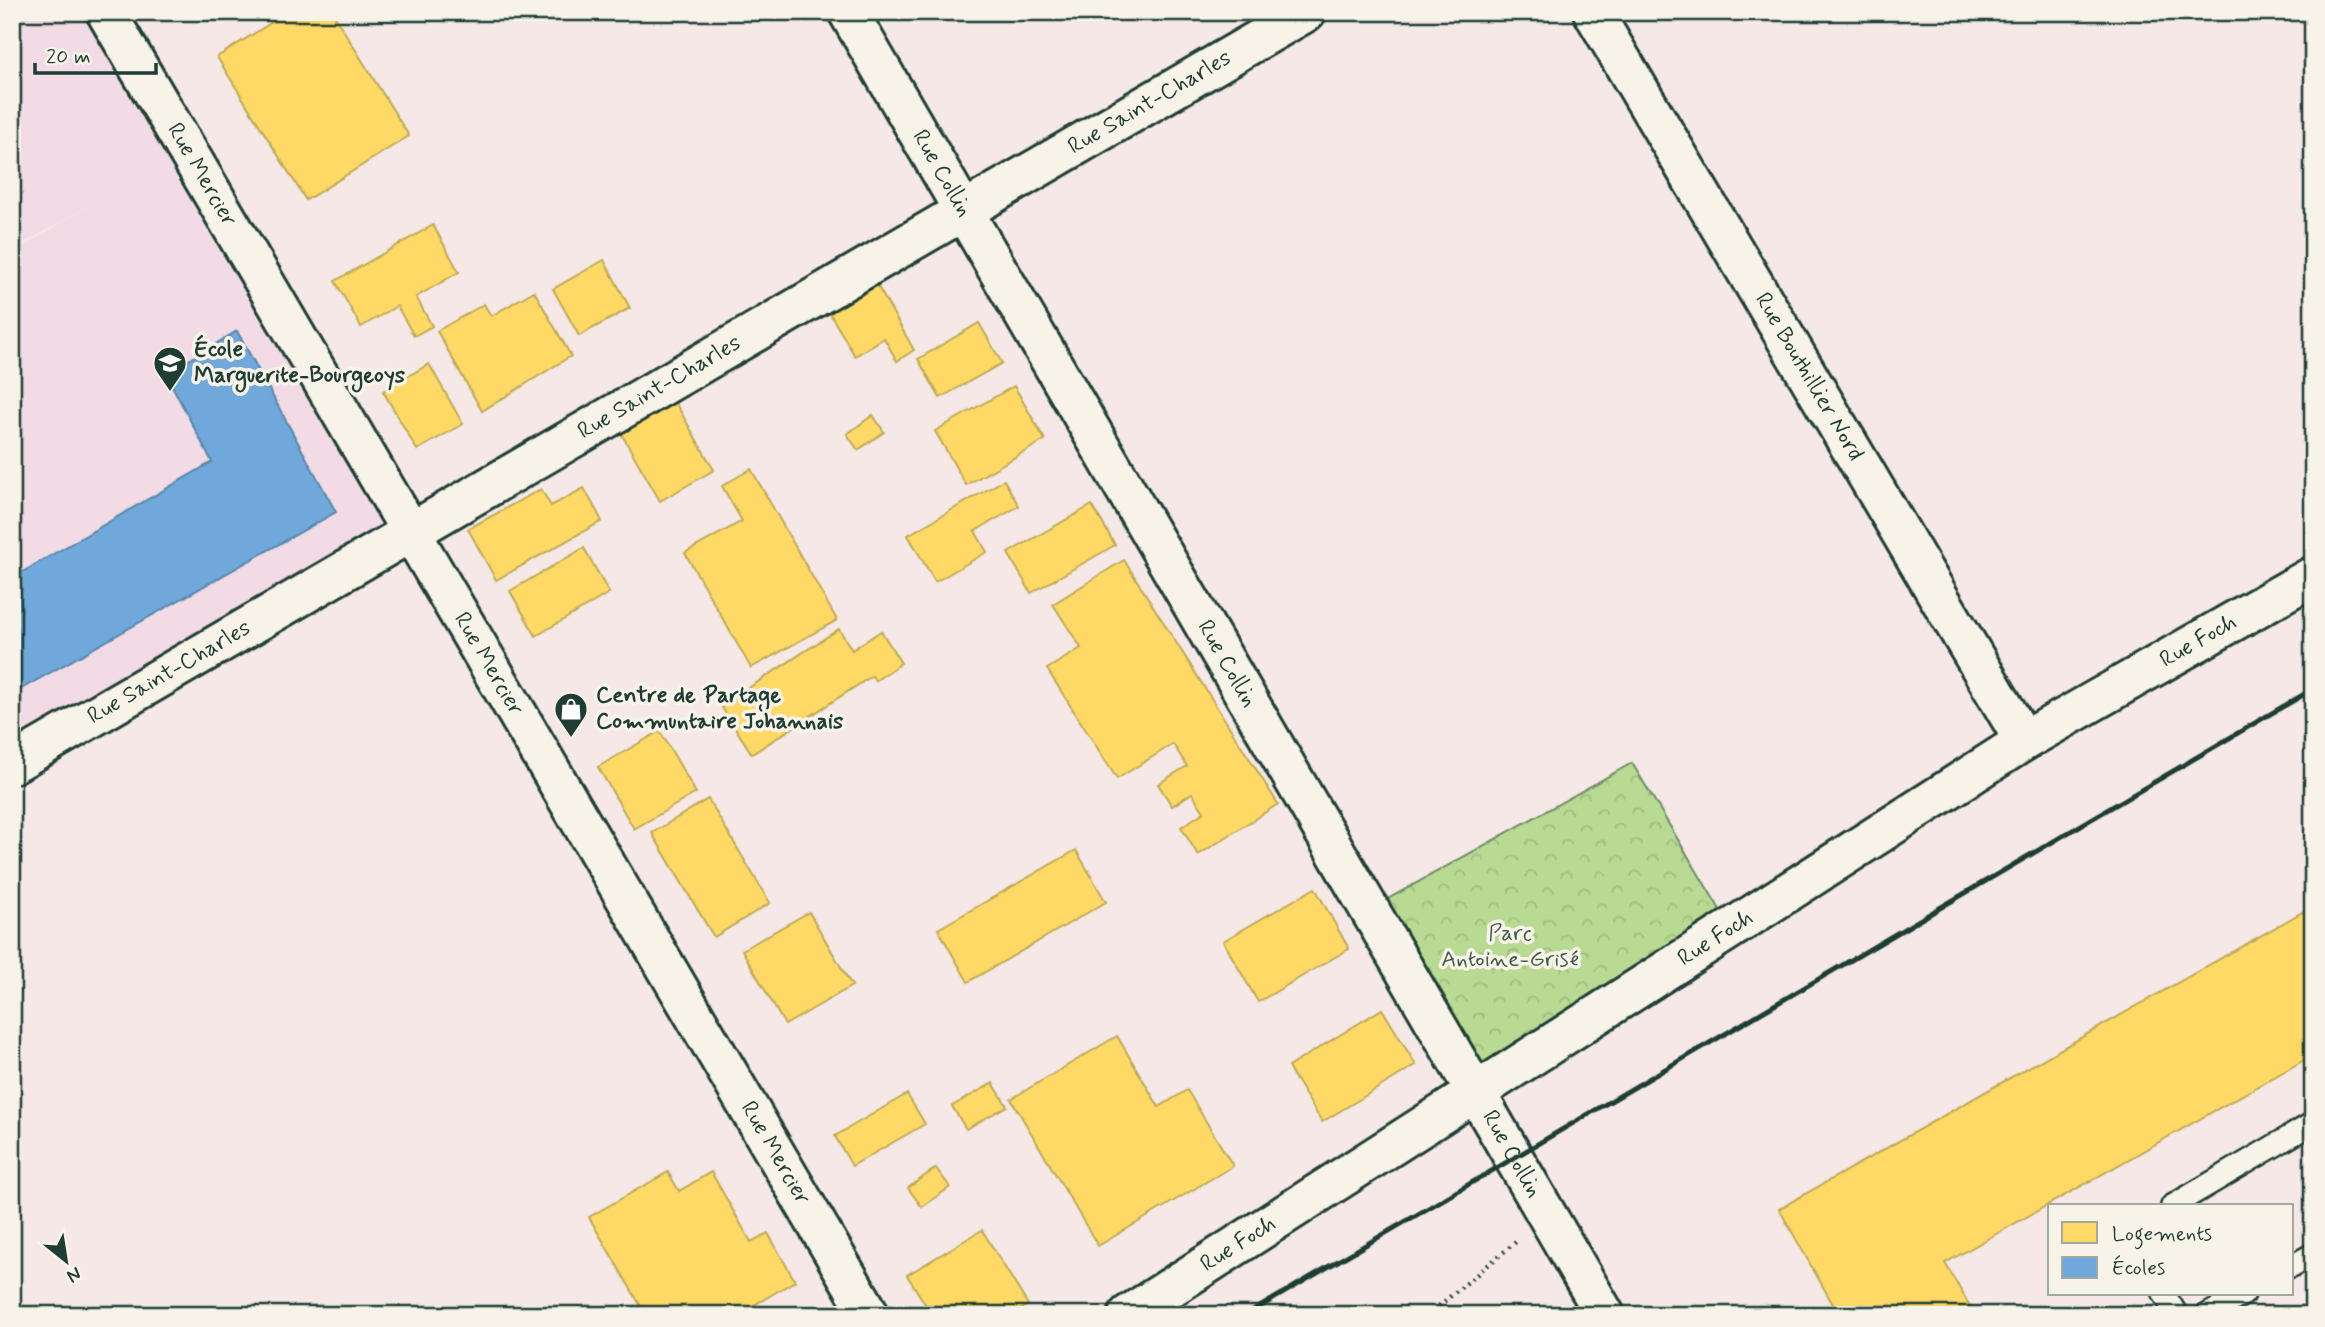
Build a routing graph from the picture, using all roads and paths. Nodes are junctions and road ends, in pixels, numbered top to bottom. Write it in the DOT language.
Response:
graph roads {
  1 [pos="106,12"];
  2 [pos="848,12"];
  3 [pos="1306,12"];
  4 [pos="1593,12"];
  5 [pos="964,211"];
  6 [pos="410,533"];
  7 [pos="2313,576"];
  8 [pos="2024,741"];
  9 [pos="12,764"];
  10 [pos="1475,1091"];
  11 [pos="2313,1123"];
  12 [pos="2175,1204"];
  13 [pos="1548,1216"];
  14 [pos="2313,1254"];
  15 [pos="2294,1265"];
  16 [pos="2165,1296"];
  17 [pos="2240,1296"];
  18 [pos="870,1315"];
  19 [pos="1128,1315"];
  20 [pos="1428,1315"];
  21 [pos="1605,1315"];
  22 [pos="2177,1315"];
  23 [pos="2207,1315"];
  1 -- 6 [label="street, Rue Mercier"];
  2 -- 5 [label="street, Rue Collin"];
  3 -- 5 [label="street, Rue Saint-Charles"];
  4 -- 8 [label="street, Rue Bouthillier Nord"];
  5 -- 6 [label="street, Rue Saint-Charles"];
  5 -- 10 [label="street, Rue Collin"];
  6 -- 9 [label="street, Rue Saint-Charles"];
  6 -- 18 [label="street, Rue Mercier"];
  7 -- 8 [label="street, Rue Foch"];
  8 -- 10 [label="street, Rue Foch"];
  10 -- 13 [label="street, Rue Collin"];
  10 -- 19 [label="street, Rue Foch"];
  11 -- 12 [label="lane"];
  13 -- 20 [label="path"];
  13 -- 21 [label="street, Rue Collin"];
  14 -- 15 [label="lane"];
  16 -- 22 [label="lane"];
  17 -- 23 [label="lane"];
}
